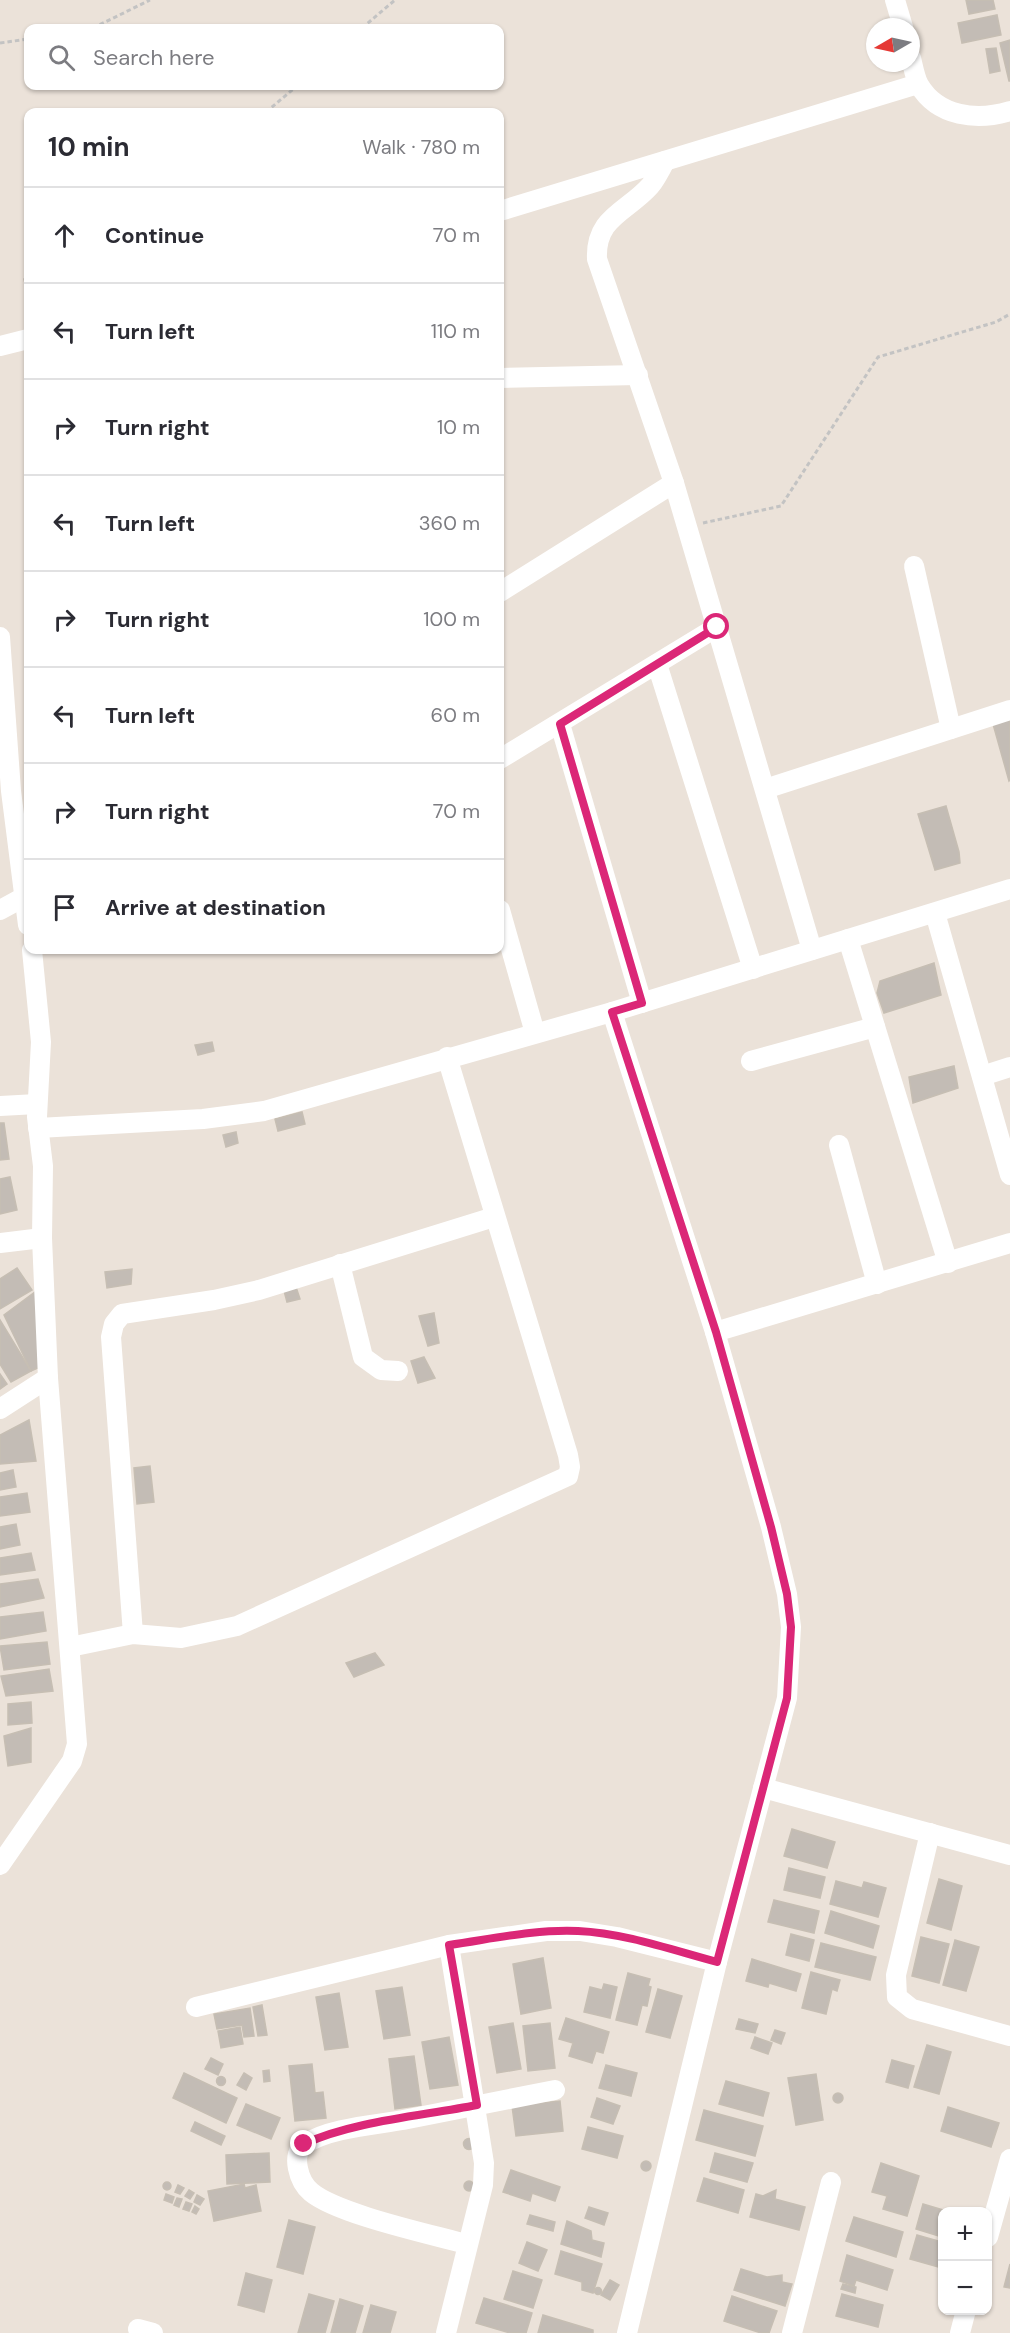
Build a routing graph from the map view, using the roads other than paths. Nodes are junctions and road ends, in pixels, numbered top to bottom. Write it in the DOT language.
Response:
graph roads {
  1 [pos="895,0"];
  2 [pos="900,18"];
  3 [pos="915,72"];
  4 [pos="918,84"];
  5 [pos="1010,111"];
  6 [pos="665,161"];
  7 [pos="504,210"];
  8 [pos="24,340"];
  9 [pos="0,346"];
  10 [pos="638,375"];
  11 [pos="504,378"];
  12 [pos="674,483"];
  13 [pos="914,566"];
  14 [pos="504,589"];
  15 [pos="717,627"];
  16 [pos="0,637"];
  17 [pos="657,664"];
  18 [pos="1010,710"];
  19 [pos="560,724"];
  20 [pos="951,729"];
  21 [pos="504,757"];
  22 [pos="765,789"];
  23 [pos="20,791"];
  24 [pos="1010,889"];
  25 [pos="24,897"];
  26 [pos="0,910"];
  27 [pos="935,913"];
  28 [pos="504,924"];
  29 [pos="848,939"];
  30 [pos="812,950"];
  31 [pos="32,954"];
  32 [pos="753,969"];
  33 [pos="642,1003"];
  34 [pos="612,1012"];
  35 [pos="875,1027"];
  36 [pos="535,1033"];
  37 [pos="447,1057"];
  38 [pos="751,1061"];
  39 [pos="1010,1067"];
  40 [pos="982,1076"];
  41 [pos="37,1104"];
  42 [pos="0,1106"];
  43 [pos="38,1128"];
  44 [pos="839,1145"];
  45 [pos="1010,1175"];
  46 [pos="494,1217"];
  47 [pos="42,1238"];
  48 [pos="0,1243"];
  49 [pos="1010,1243"];
  50 [pos="948,1263"];
  51 [pos="340,1264"];
  52 [pos="878,1284"];
  53 [pos="716,1332"];
  54 [pos="398,1371"];
  55 [pos="48,1378"];
  56 [pos="0,1409"];
  57 [pos="133,1634"];
  58 [pos="70,1647"];
  59 [pos="763,1788"];
  60 [pos="930,1833"];
  61 [pos="1010,1855"];
  62 [pos="0,1865"];
  63 [pos="449,1945"];
  64 [pos="717,1962"];
  65 [pos="196,2007"];
  66 [pos="1010,2036"];
  67 [pos="555,2090"];
  68 [pos="477,2105"];
  69 [pos="1010,2159"];
  70 [pos="831,2182"];
  71 [pos="992,2220"];
  72 [pos="466,2244"];
  73 [pos="965,2315"];
  74 [pos="446,2333"];
  75 [pos="627,2333"];
  76 [pos="792,2333"];
  77 [pos="960,2333"];
  1 -- 2 [label="street"];
  3 -- 4 [label="street"];
  4 -- 5 [label="street"];
  4 -- 6 [label="street"];
  6 -- 7 [label="street"];
  6 -- 10 [label="street"];
  8 -- 9 [label="street"];
  10 -- 11 [label="street"];
  10 -- 12 [label="street"];
  12 -- 14 [label="street"];
  12 -- 15 [label="street"];
  13 -- 20 [label="street"];
  15 -- 17 [label="street"];
  15 -- 22 [label="street"];
  16 -- 23 [label="street"];
  17 -- 19 [label="street"];
  17 -- 32 [label="street"];
  18 -- 20 [label="street"];
  19 -- 21 [label="street"];
  19 -- 33 [label="street"];
  20 -- 22 [label="street"];
  22 -- 30 [label="street"];
  23 -- 25 [label="street"];
  24 -- 27 [label="street"];
  25 -- 26 [label="street"];
  27 -- 29 [label="street"];
  27 -- 40 [label="street"];
  28 -- 36 [label="street"];
  29 -- 30 [label="street"];
  29 -- 35 [label="street"];
  30 -- 32 [label="street"];
  31 -- 41 [label="street"];
  32 -- 33 [label="street"];
  33 -- 34 [label="street"];
  34 -- 36 [label="street"];
  34 -- 53 [label="street"];
  35 -- 38 [label="street"];
  35 -- 50 [label="street"];
  36 -- 37 [label="street"];
  37 -- 43 [label="street"];
  37 -- 46 [label="street"];
  39 -- 40 [label="street"];
  40 -- 45 [label="street"];
  41 -- 42 [label="street"];
  41 -- 43 [label="street"];
  43 -- 47 [label="street"];
  44 -- 52 [label="street"];
  46 -- 51 [label="street"];
  46 -- 57 [label="street"];
  47 -- 48 [label="street"];
  47 -- 55 [label="street"];
  49 -- 50 [label="street"];
  50 -- 52 [label="street"];
  51 -- 54 [label="street"];
  51 -- 57 [label="street"];
  52 -- 53 [label="street"];
  53 -- 59 [label="street"];
  55 -- 56 [label="street"];
  55 -- 58 [label="street"];
  57 -- 58 [label="street"];
  58 -- 62 [label="street"];
  59 -- 60 [label="street"];
  59 -- 64 [label="street"];
  60 -- 61 [label="street"];
  60 -- 66 [label="street"];
  63 -- 64 [label="street"];
  63 -- 65 [label="street"];
  63 -- 68 [label="street"];
  64 -- 75 [label="street"];
  67 -- 68 [label="street"];
  68 -- 72 [label="street"];
  68 -- 72 [label="street"];
  69 -- 71 [label="street"];
  70 -- 76 [label="street"];
  72 -- 74 [label="street"];
  73 -- 77 [label="street"];
}
